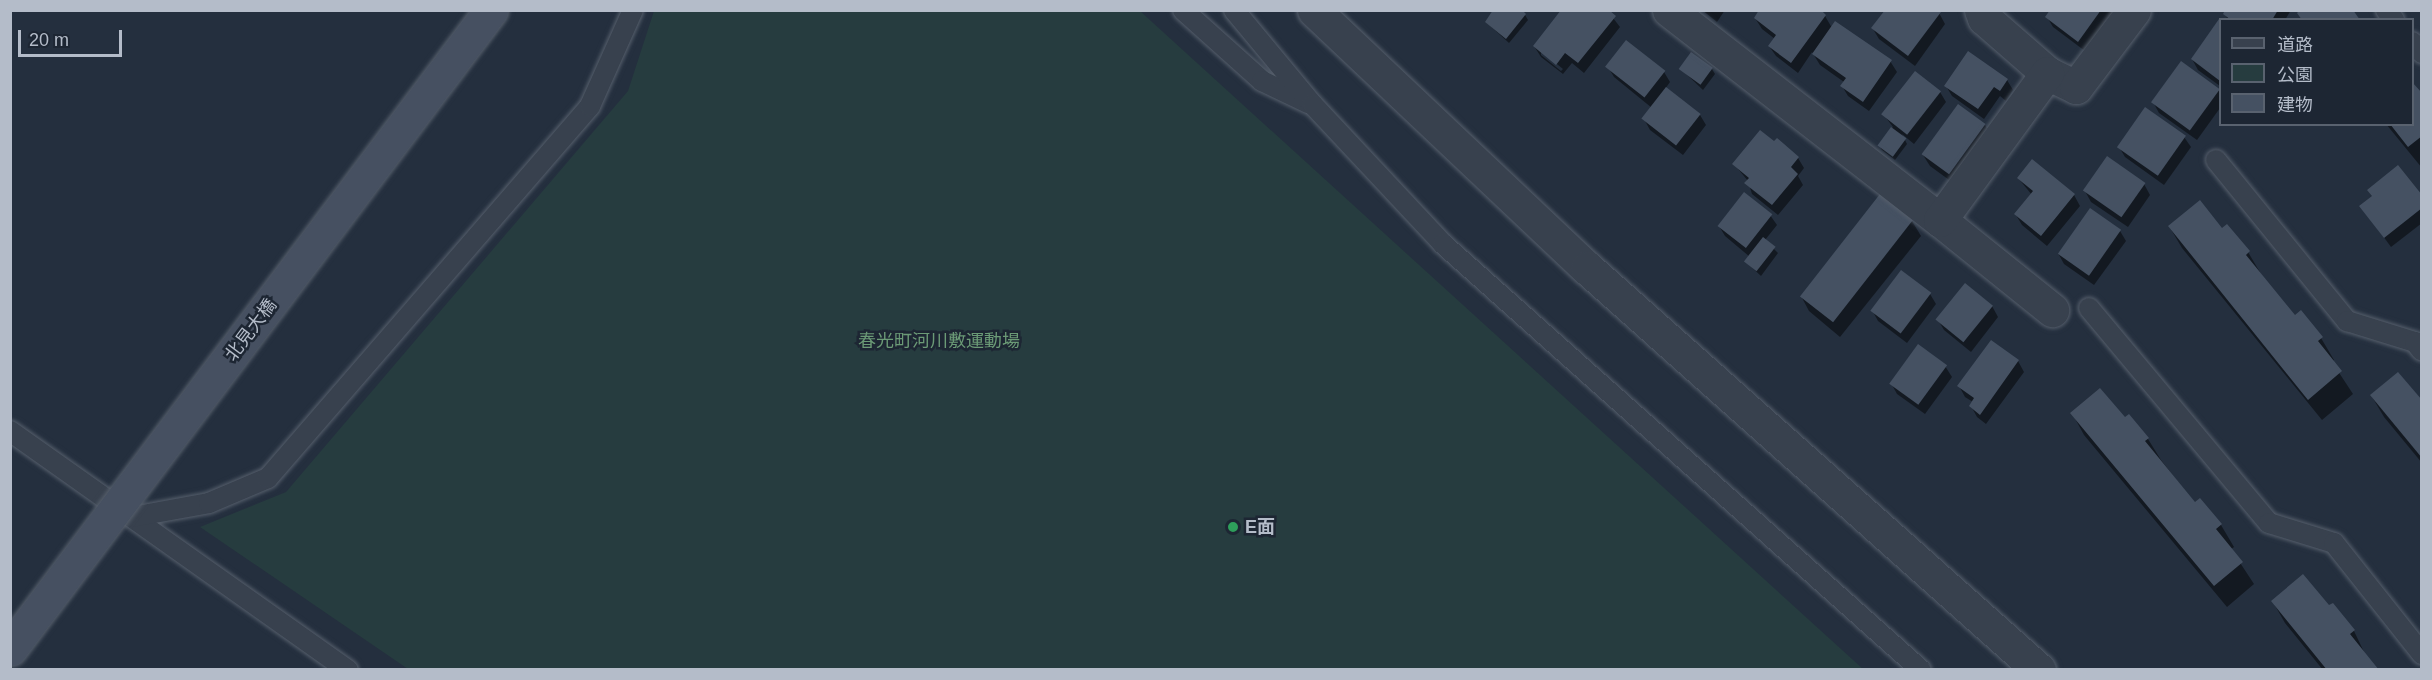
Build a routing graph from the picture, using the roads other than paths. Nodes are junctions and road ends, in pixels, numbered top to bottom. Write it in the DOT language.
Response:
graph roads {
  1 [pos="491,10"];
  2 [pos="633,10"];
  3 [pos="1183,10"];
  4 [pos="1234,10"];
  5 [pos="1314,10"];
  6 [pos="1669,10"];
  7 [pos="1981,10"];
  8 [pos="2134,10"];
  9 [pos="2047,73"];
  10 [pos="1313,105"];
  11 [pos="2216,160"];
  12 [pos="1940,220"];
  13 [pos="2089,308"];
  14 [pos="2052,310"];
  15 [pos="2419,343"];
  16 [pos="10,431"];
  17 [pos="132,517"];
  18 [pos="10,649"];
  19 [pos="2421,654"];
  20 [pos="348,669"];
  21 [pos="1921,669"];
  22 [pos="2039,669"];
  1 -- 18 [label="street, 北見大橋, bridge"];
  2 -- 17 [label="lane"];
  3 -- 10 [label="lane"];
  4 -- 10 [label="lane"];
  5 -- 22 [label="street"];
  6 -- 12 [label="street"];
  7 -- 9 [label="street"];
  8 -- 9 [label="street"];
  9 -- 12 [label="street"];
  10 -- 21 [label="lane"];
  11 -- 15 [label="lane"];
  12 -- 14 [label="street"];
  13 -- 19 [label="lane"];
  16 -- 17 [label="lane"];
  17 -- 20 [label="lane"];
}
